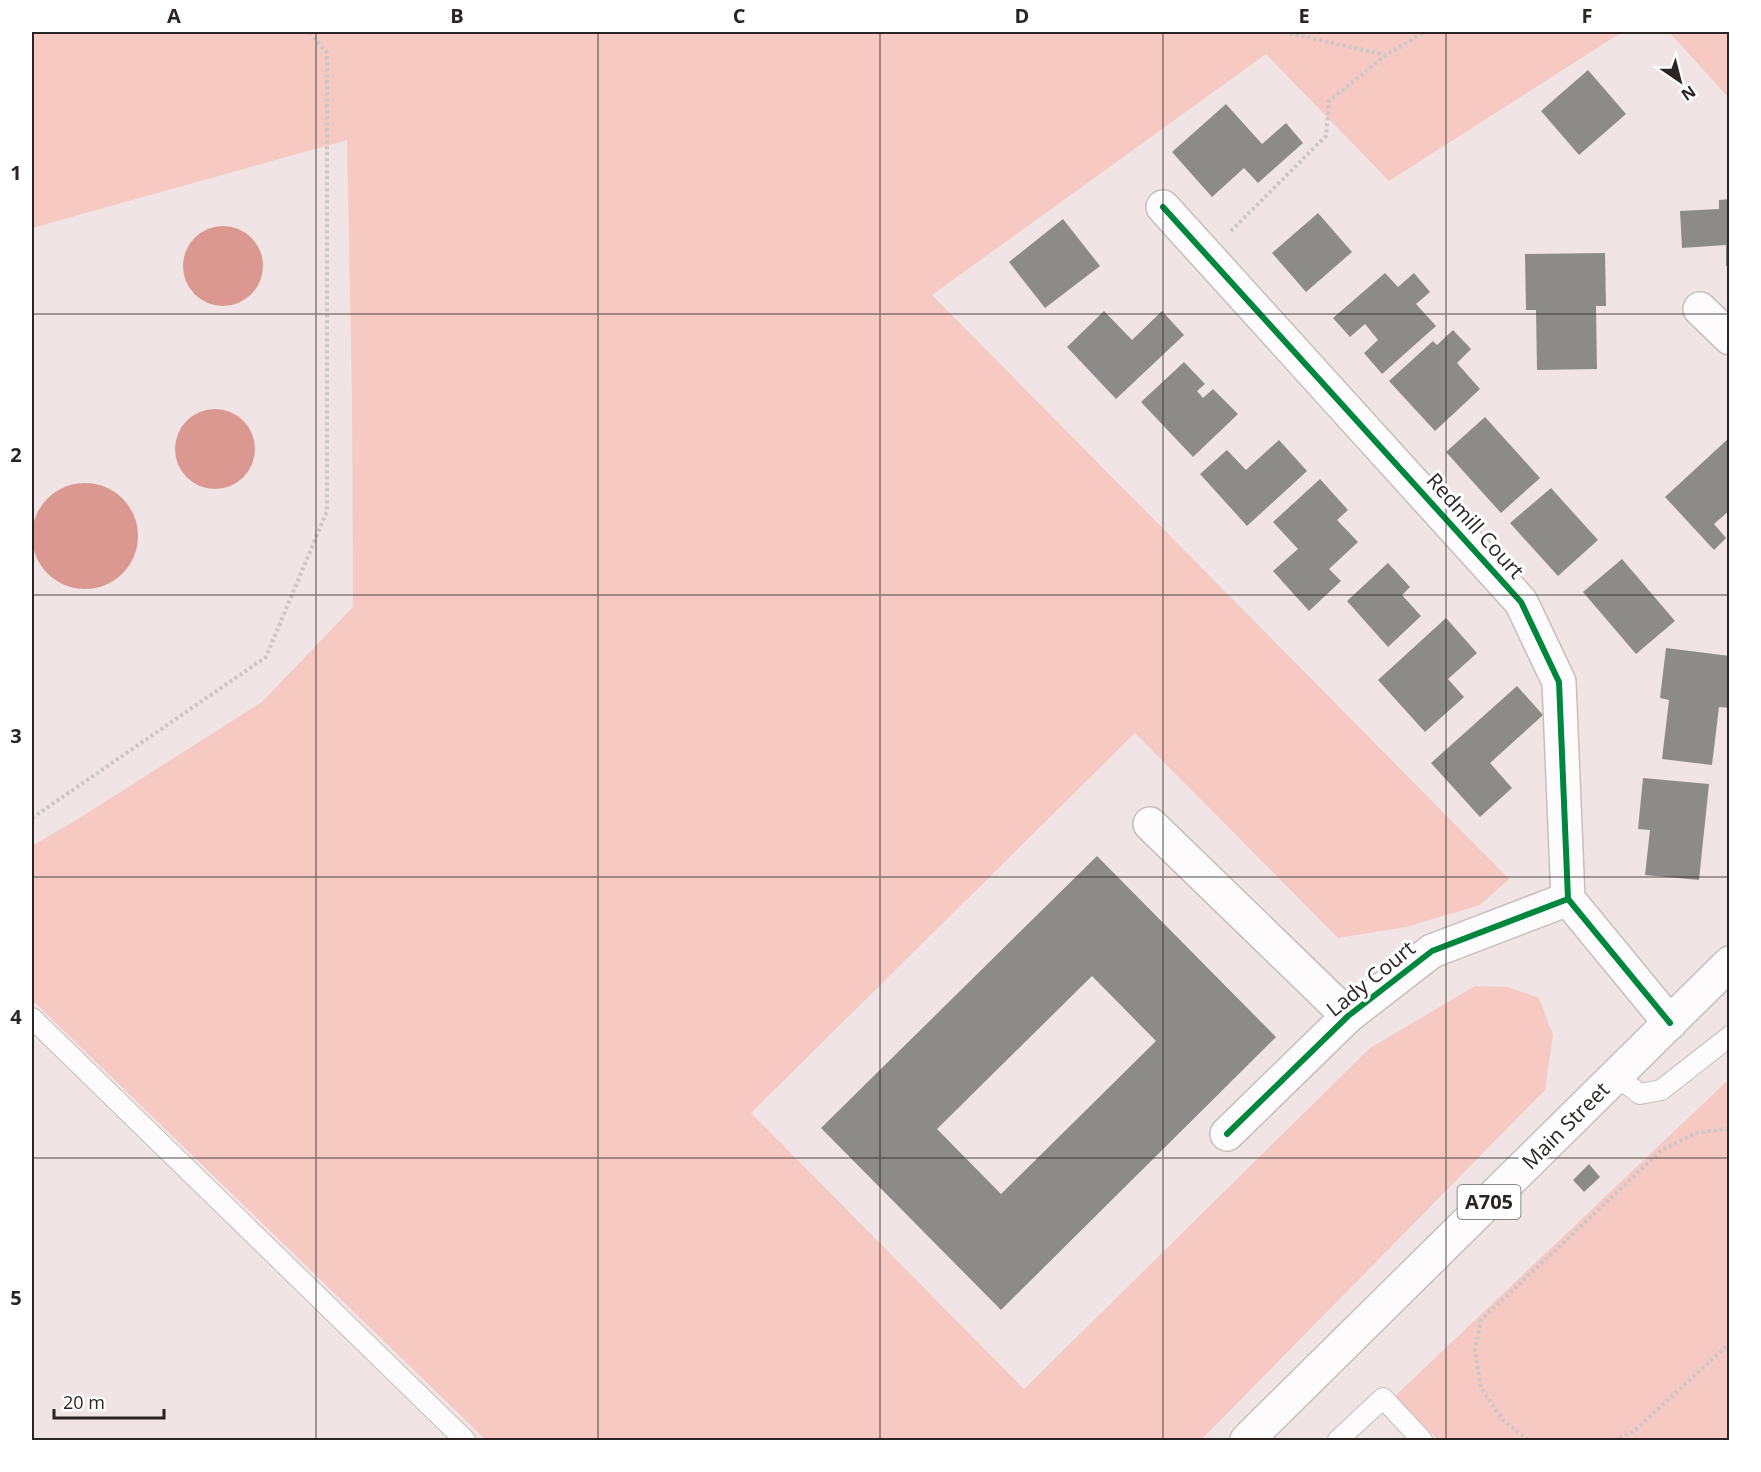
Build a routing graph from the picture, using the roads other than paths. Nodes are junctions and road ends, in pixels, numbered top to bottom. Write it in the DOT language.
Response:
graph roads {
  1 [pos="1163,207"];
  2 [pos="1700,309"];
  3 [pos="1730,338"];
  4 [pos="1150,824"];
  5 [pos="1568,898"];
  6 [pos="1730,963"];
  7 [pos="1348,1016"];
  8 [pos="32,1017"];
  9 [pos="1670,1023"];
  10 [pos="1730,1036"];
  11 [pos="1617,1076"];
  12 [pos="1227,1134"];
  13 [pos="465,1440"];
  14 [pos="1247,1440"];
  15 [pos="1338,1440"];
  16 [pos="1422,1440"];
  1 -- 5 [label="street, Redmill Court"];
  2 -- 3 [label="street"];
  4 -- 7 [label="street, Lady Court"];
  5 -- 7 [label="street, Lady Court"];
  5 -- 9 [label="street"];
  6 -- 9 [label="street, Main Street / A705"];
  7 -- 12 [label="street, Lady Court"];
  8 -- 13 [label="lane"];
  9 -- 11 [label="street, Main Street / A705"];
  10 -- 11 [label="lane"];
  11 -- 14 [label="street, Main Street / A705"];
  15 -- 16 [label="lane"];
}
